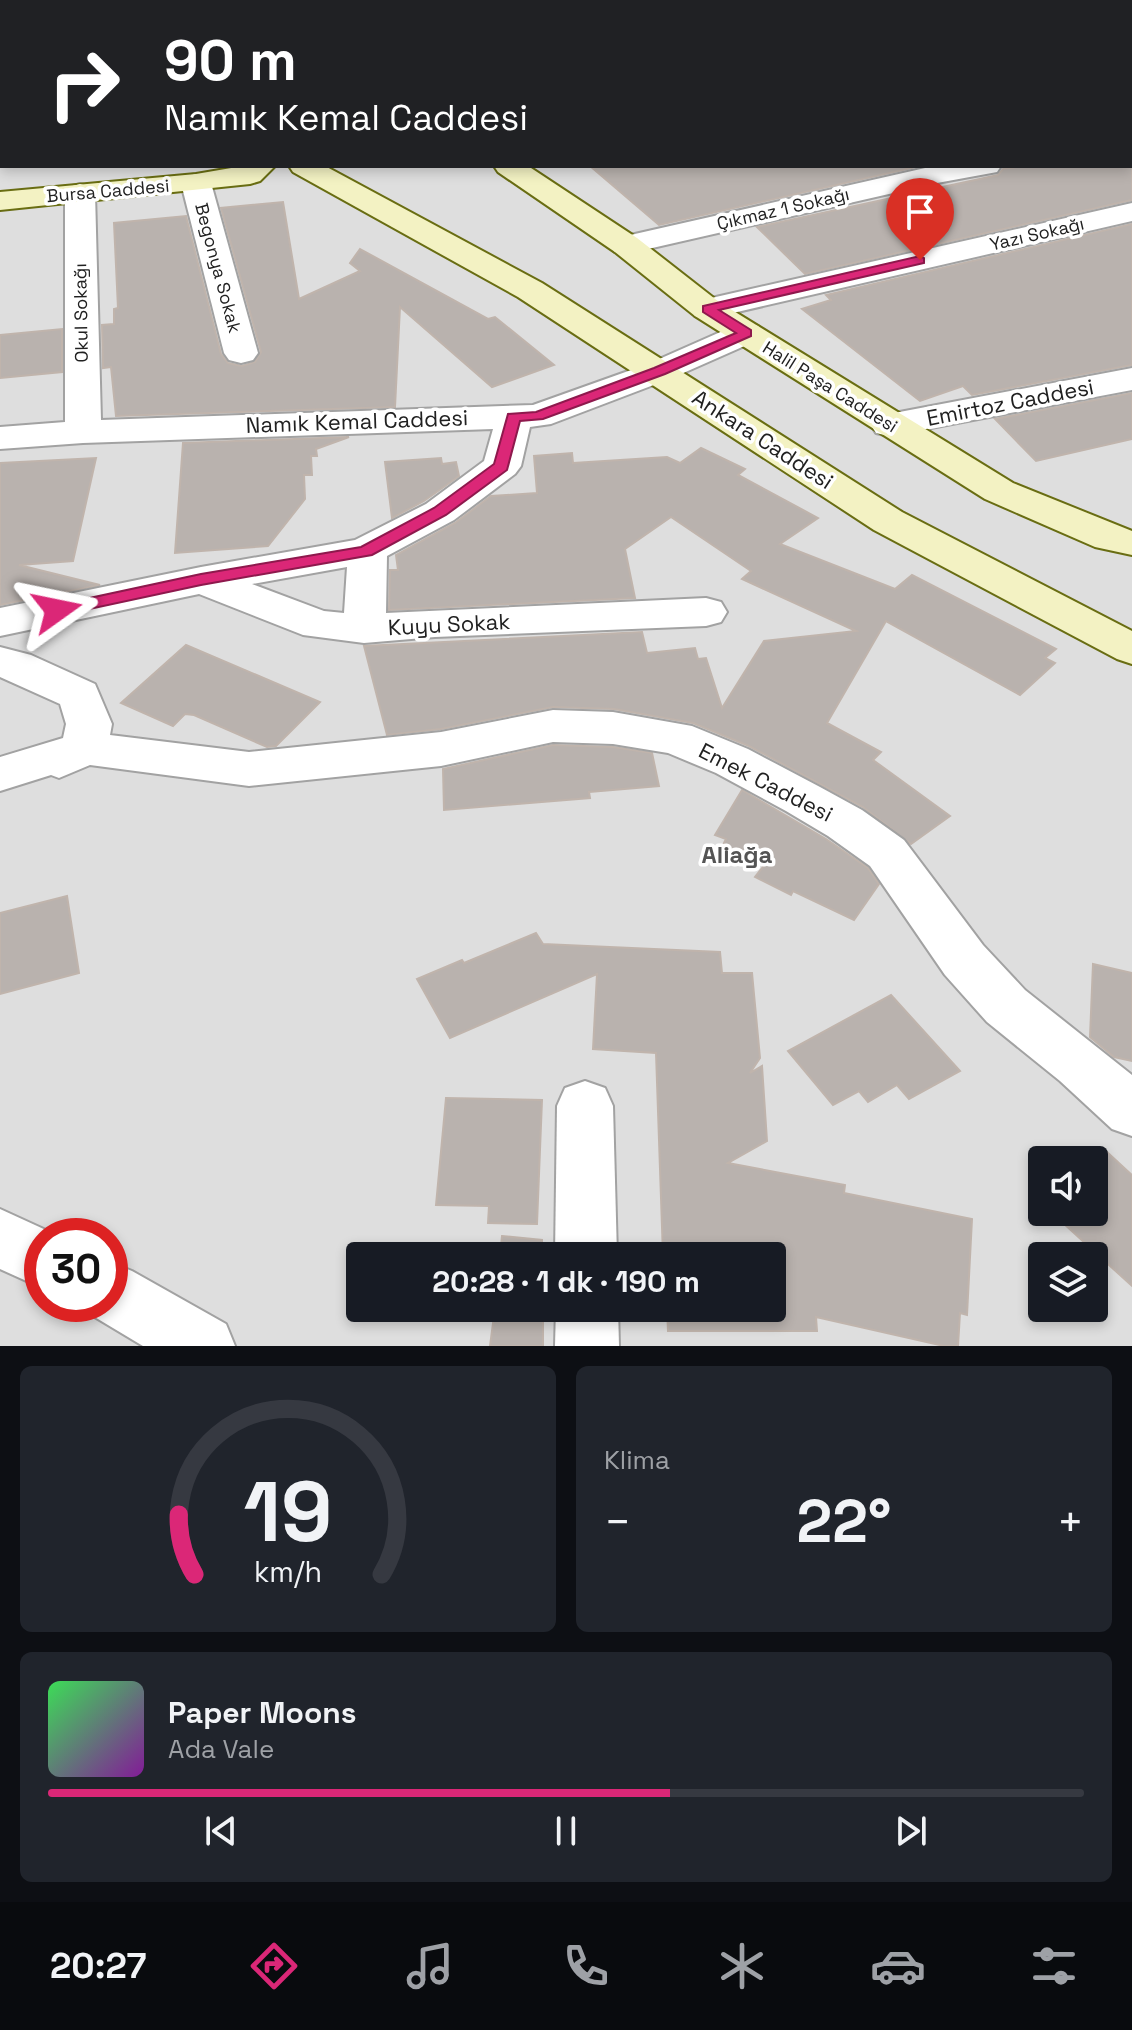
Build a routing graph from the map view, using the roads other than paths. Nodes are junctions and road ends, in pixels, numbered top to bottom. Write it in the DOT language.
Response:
graph roads {
  1 [pos="157,168"];
  2 [pos="259,168"];
  3 [pos="305,168"];
  4 [pos="511,168"];
  5 [pos="960,168"];
  6 [pos="932,170"];
  7 [pos="85,180"];
  8 [pos="196,183"];
  9 [pos="0,187"];
  10 [pos="359,195"];
  11 [pos="0,201"];
  12 [pos="1132,212"];
  13 [pos="626,245"];
  14 [pos="707,309"];
  15 [pos="746,333"];
  16 [pos="241,353"];
  17 [pos="660,371"];
  18 [pos="1132,379"];
  19 [pos="514,417"];
  20 [pos="889,425"];
  21 [pos="83,432"];
  22 [pos="0,438"];
  23 [pos="1132,543"];
  24 [pos="366,551"];
  25 [pos="201,580"];
  26 [pos="706,612"];
  27 [pos="0,622"];
  28 [pos="364,629"];
  29 [pos="1132,649"];
  30 [pos="0,662"];
  31 [pos="84,748"];
  32 [pos="0,774"];
  33 [pos="0,791"];
  34 [pos="585,1106"];
  35 [pos="1132,1111"];
  36 [pos="0,1238"];
  37 [pos="586,1242"];
  38 [pos="24,1250"];
  39 [pos="128,1302"];
  40 [pos="587,1322"];
  41 [pos="203,1346"];
  42 [pos="587,1346"];
  1 -- 8 [label="street, Ankara Caddesi"];
  2 -- 8 [label="street, Bursa Caddesi"];
  3 -- 10 [label="street, Ankara Caddesi"];
  4 -- 13 [label="street, Halil Paşa Caddesi"];
  5 -- 6 [label="street, Çıkmaz 1 Sokağı"];
  6 -- 13 [label="street, Çıkmaz 1 Sokağı"];
  7 -- 8 [label="street, Bursa Caddesi"];
  7 -- 9 [label="street, Bursa Caddesi"];
  7 -- 11 [label="street, Bursa Caddesi"];
  7 -- 21 [label="street, Okul Sokağı"];
  8 -- 10 [label="street, Ankara Caddesi"];
  8 -- 16 [label="street, Begonya Sokak"];
  10 -- 17 [label="street, Ankara Caddesi"];
  12 -- 14 [label="street, Yazı Sokağı"];
  13 -- 14 [label="street, Halil Paşa Caddesi"];
  14 -- 15 [label="street, Halil Paşa Caddesi"];
  15 -- 17 [label="street, Namık Kemal Caddesi"];
  15 -- 20 [label="street, Halil Paşa Caddesi"];
  17 -- 19 [label="street, Namık Kemal Caddesi"];
  17 -- 29 [label="street, Ankara Caddesi"];
  18 -- 20 [label="street, Emirtoz Caddesi"];
  19 -- 21 [label="street, Namık Kemal Caddesi"];
  19 -- 24 [label="street"];
  20 -- 23 [label="street, Halil Paşa Caddesi"];
  21 -- 22 [label="street, Namık Kemal Caddesi"];
  24 -- 25 [label="street"];
  24 -- 28 [label="street"];
  25 -- 27 [label="street"];
  25 -- 28 [label="street, Kuyu Sokak"];
  26 -- 28 [label="street, Kuyu Sokak"];
  30 -- 31 [label="street"];
  31 -- 32 [label="street, Emek Caddesi"];
  31 -- 33 [label="street"];
  31 -- 35 [label="street, Emek Caddesi"];
  34 -- 37 [label="street"];
  36 -- 38 [label="street"];
  39 -- 41 [label="street"];
  40 -- 42 [label="street"];
}
